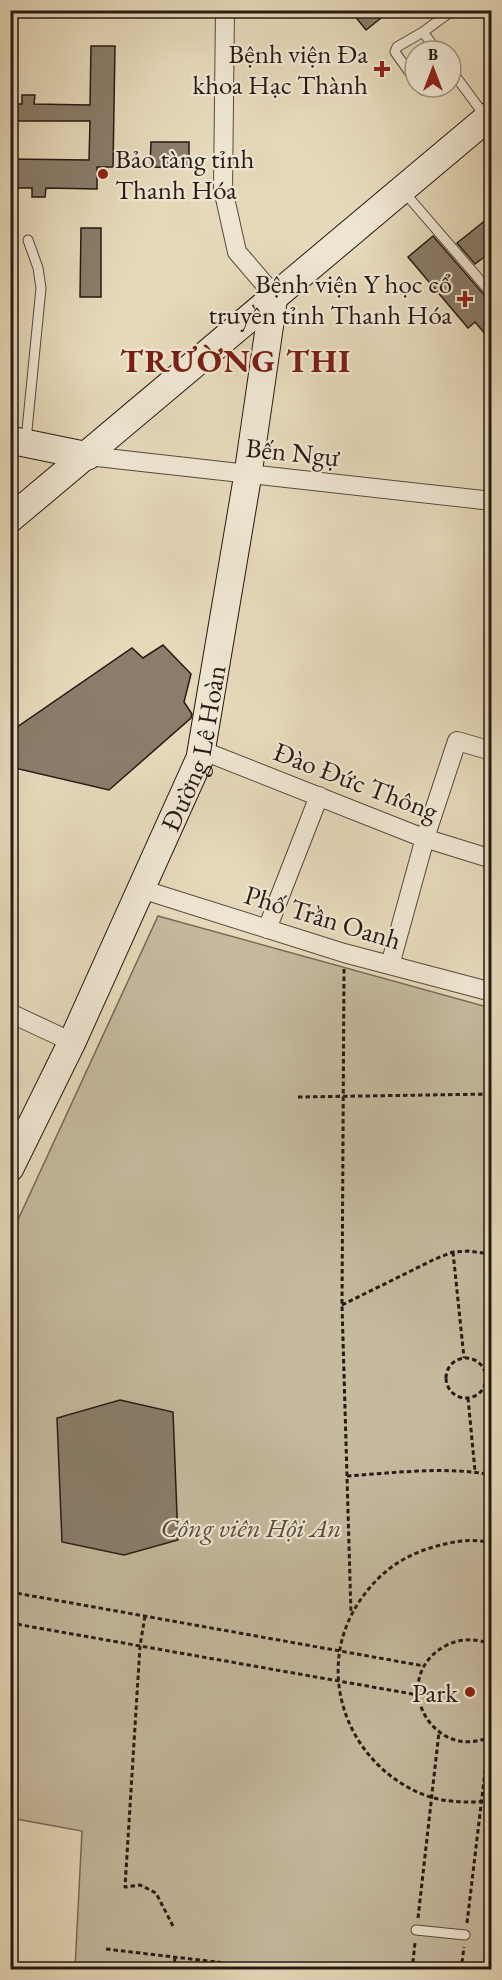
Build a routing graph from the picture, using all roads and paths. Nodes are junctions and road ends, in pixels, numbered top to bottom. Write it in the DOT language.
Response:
graph roads {
  1 [pos="225,10"];
  2 [pos="453,10"];
  3 [pos="423,32"];
  4 [pos="411,39"];
  5 [pos="428,39"];
  6 [pos="403,44"];
  7 [pos="403,63"];
  8 [pos="463,85"];
  9 [pos="489,116"];
  10 [pos="403,190"];
  11 [pos="28,240"];
  12 [pos="492,294"];
  13 [pos="274,295"];
  14 [pos="18,441"];
  15 [pos="88,456"];
  16 [pos="248,474"];
  17 [pos="492,501"];
  18 [pos="10,519"];
  19 [pos="201,750"];
  20 [pos="492,751"];
  21 [pos="319,796"];
  22 [pos="425,838"];
  23 [pos="492,859"];
  24 [pos="141,889"];
  25 [pos="267,929"];
  26 [pos="344,952"];
  27 [pos="390,965"];
  28 [pos="492,992"];
  29 [pos="10,1013"];
  30 [pos="72,1042"];
  31 [pos="492,1094"];
  32 [pos="343,1096"];
  33 [pos="298,1097"];
  34 [pos="10,1168"];
  35 [pos="453,1252"];
  36 [pos="492,1257"];
  37 [pos="342,1305"];
  38 [pos="464,1359"];
  39 [pos="468,1398"];
  40 [pos="475,1472"];
  41 [pos="492,1475"];
  42 [pos="347,1476"];
  43 [pos="492,1543"];
  44 [pos="10,1592"];
  45 [pos="351,1614"];
  46 [pos="146,1616"];
  47 [pos="10,1623"];
  48 [pos="492,1645"];
  49 [pos="140,1646"];
  50 [pos="340,1651"];
  51 [pos="424,1666"];
  52 [pos="339,1681"];
  53 [pos="418,1695"];
  54 [pos="439,1732"];
  55 [pos="490,1737"];
  56 [pos="432,1797"];
  57 [pos="481,1801"];
  58 [pos="492,1801"];
  59 [pos="174,1928"];
  60 [pos="416,1929"];
  61 [pos="465,1935"];
  62 [pos="106,1948"];
  63 [pos="174,1956"];
  64 [pos="174,1970"];
  65 [pos="285,1970"];
  66 [pos="412,1970"];
  67 [pos="461,1970"];
  1 -- 13 [label="street"];
  2 -- 3 [label="lane"];
  3 -- 4 [label="lane"];
  3 -- 5 [label="lane"];
  6 -- 7 [label="lane"];
  8 -- 9 [label="lane"];
  9 -- 10 [label="street"];
  10 -- 12 [label="lane"];
  10 -- 13 [label="street"];
  11 -- 14 [label="lane"];
  13 -- 15 [label="street"];
  13 -- 16 [label="street, Đường Lê Hoàn"];
  14 -- 15 [label="street"];
  15 -- 16 [label="street, Bến Ngự"];
  15 -- 18 [label="street"];
  16 -- 17 [label="street, Bến Ngự"];
  16 -- 19 [label="street, Đường Lê Hoàn"];
  19 -- 21 [label="street, Đào Đức Thông"];
  19 -- 24 [label="street, Đường Lê Hoàn"];
  20 -- 22 [label="street"];
  21 -- 22 [label="street, Đào Đức Thông"];
  21 -- 25 [label="street"];
  22 -- 23 [label="street, Đào Đức Thông"];
  22 -- 27 [label="street"];
  24 -- 25 [label="street, Phố Trần Oanh"];
  24 -- 30 [label="street, Đường Lê Hoàn"];
  25 -- 26 [label="street, Phố Trần Oanh"];
  26 -- 27 [label="street, Phố Trần Oanh"];
  26 -- 32 [label="path"];
  27 -- 28 [label="street, Phố Trần Oanh"];
  29 -- 30 [label="street"];
  30 -- 34 [label="street, Đường Lê Hoàn"];
  31 -- 32 [label="path"];
  32 -- 33 [label="path"];
  32 -- 37 [label="path"];
  35 -- 36 [label="path"];
  35 -- 37 [label="path"];
  35 -- 38 [label="path"];
  37 -- 42 [label="path"];
  38 -- 39 [label="path"];
  38 -- 39 [label="path"];
  39 -- 40 [label="path"];
  40 -- 41 [label="path"];
  40 -- 42 [label="path"];
  42 -- 45 [label="path"];
  43 -- 45 [label="path"];
  44 -- 46 [label="path"];
  45 -- 50 [label="path"];
  46 -- 49 [label="path"];
  46 -- 50 [label="path"];
  47 -- 49 [label="path"];
  48 -- 51 [label="path"];
  49 -- 52 [label="path"];
  49 -- 59 [label="path"];
  50 -- 51 [label="path"];
  50 -- 52 [label="path"];
  51 -- 53 [label="path"];
  52 -- 53 [label="path"];
  52 -- 56 [label="path"];
  53 -- 54 [label="path"];
  54 -- 55 [label="path"];
  54 -- 56 [label="path"];
  55 -- 57 [label="path"];
  56 -- 57 [label="path"];
  56 -- 60 [label="path"];
  57 -- 58 [label="path"];
  57 -- 61 [label="path"];
  60 -- 61 [label="lane"];
  60 -- 66 [label="path"];
  61 -- 67 [label="path"];
  62 -- 63 [label="path"];
  63 -- 64 [label="path"];
  63 -- 65 [label="path"];
}
